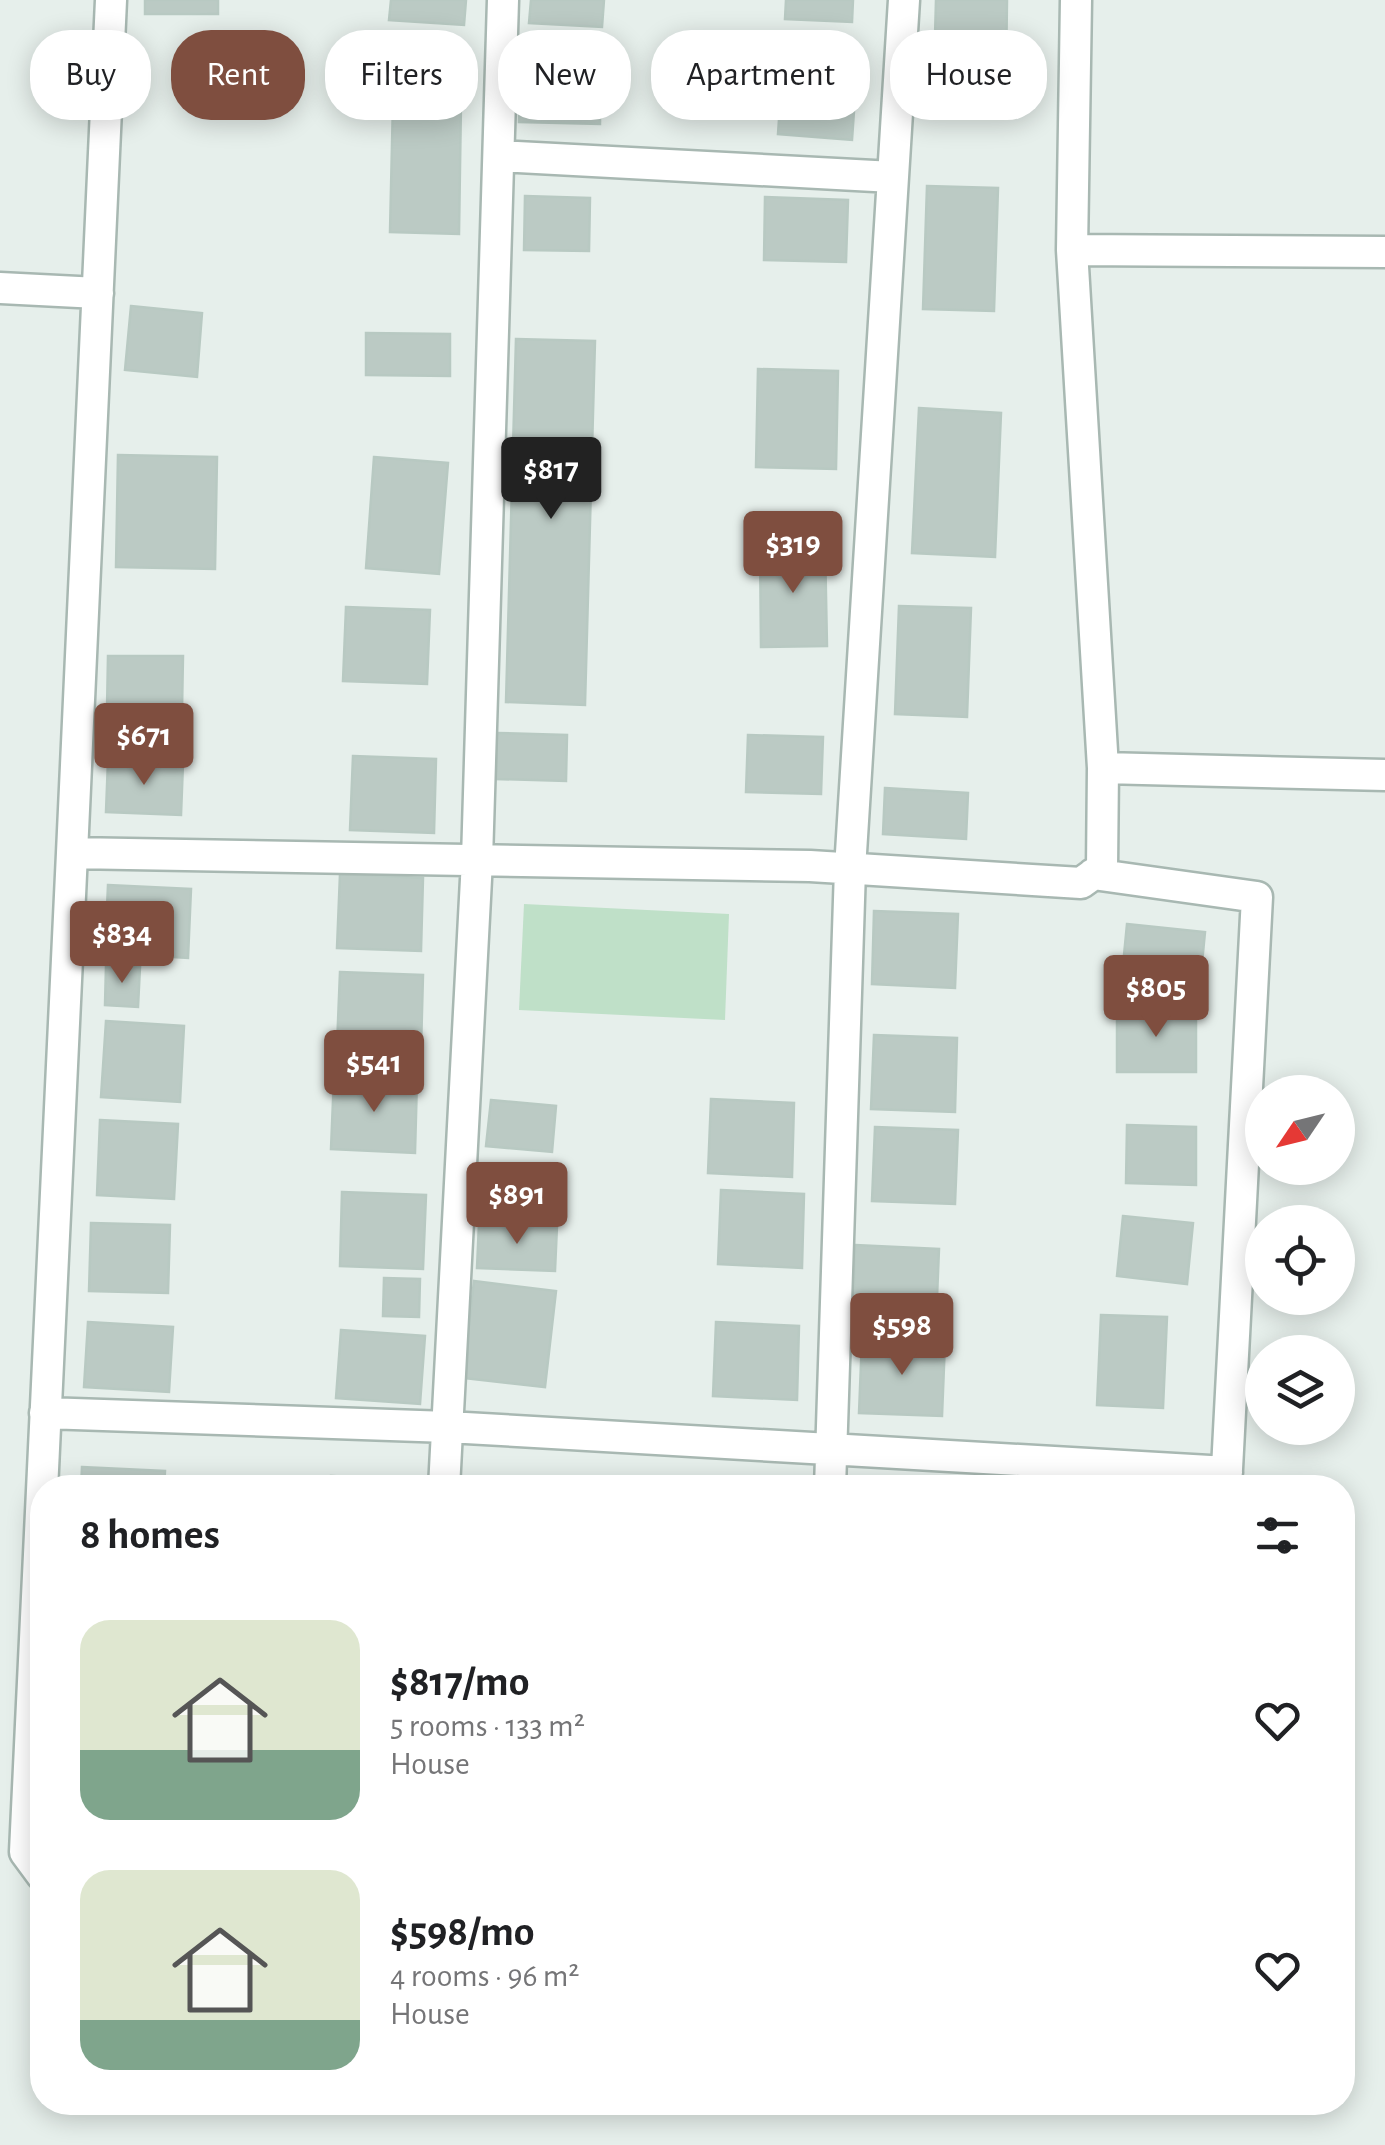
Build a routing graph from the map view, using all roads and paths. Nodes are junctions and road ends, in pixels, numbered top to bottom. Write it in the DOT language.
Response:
graph roads {
  1 [pos="112,0"];
  2 [pos="503,0"];
  3 [pos="904,0"];
  4 [pos="1076,0"];
  5 [pos="499,156"];
  6 [pos="893,177"];
  7 [pos="1072,250"];
  8 [pos="1385,252"];
  9 [pos="0,288"];
  10 [pos="98,293"];
  11 [pos="1104,768"];
  12 [pos="1385,775"];
  13 [pos="72,853"];
  14 [pos="478,860"];
  15 [pos="850,868"];
  16 [pos="1093,874"];
  17 [pos="45,1413"];
  18 [pos="448,1427"];
  19 [pos="831,1451"];
  20 [pos="42,1475"];
  21 [pos="445,1475"];
  22 [pos="830,1475"];
  23 [pos="1158,1475"];
  24 [pos="1226,1475"];
  25 [pos="30,1742"];
  26 [pos="30,1859"];
  1 -- 10 [label="lane"];
  2 -- 5 [label="lane"];
  3 -- 6 [label="lane"];
  4 -- 7 [label="lane"];
  5 -- 6 [label="lane"];
  5 -- 14 [label="lane"];
  6 -- 15 [label="lane"];
  7 -- 8 [label="lane"];
  7 -- 11 [label="lane"];
  9 -- 10 [label="lane"];
  10 -- 13 [label="lane"];
  11 -- 12 [label="lane"];
  11 -- 16 [label="lane"];
  13 -- 14 [label="lane"];
  13 -- 17 [label="lane"];
  14 -- 15 [label="lane"];
  14 -- 18 [label="lane"];
  15 -- 16 [label="lane"];
  15 -- 19 [label="lane"];
  16 -- 24 [label="lane"];
  17 -- 18 [label="lane"];
  17 -- 20 [label="lane"];
  18 -- 19 [label="lane"];
  18 -- 21 [label="lane"];
  19 -- 22 [label="lane"];
  19 -- 23 [label="lane"];
  25 -- 26 [label="lane"];
}
